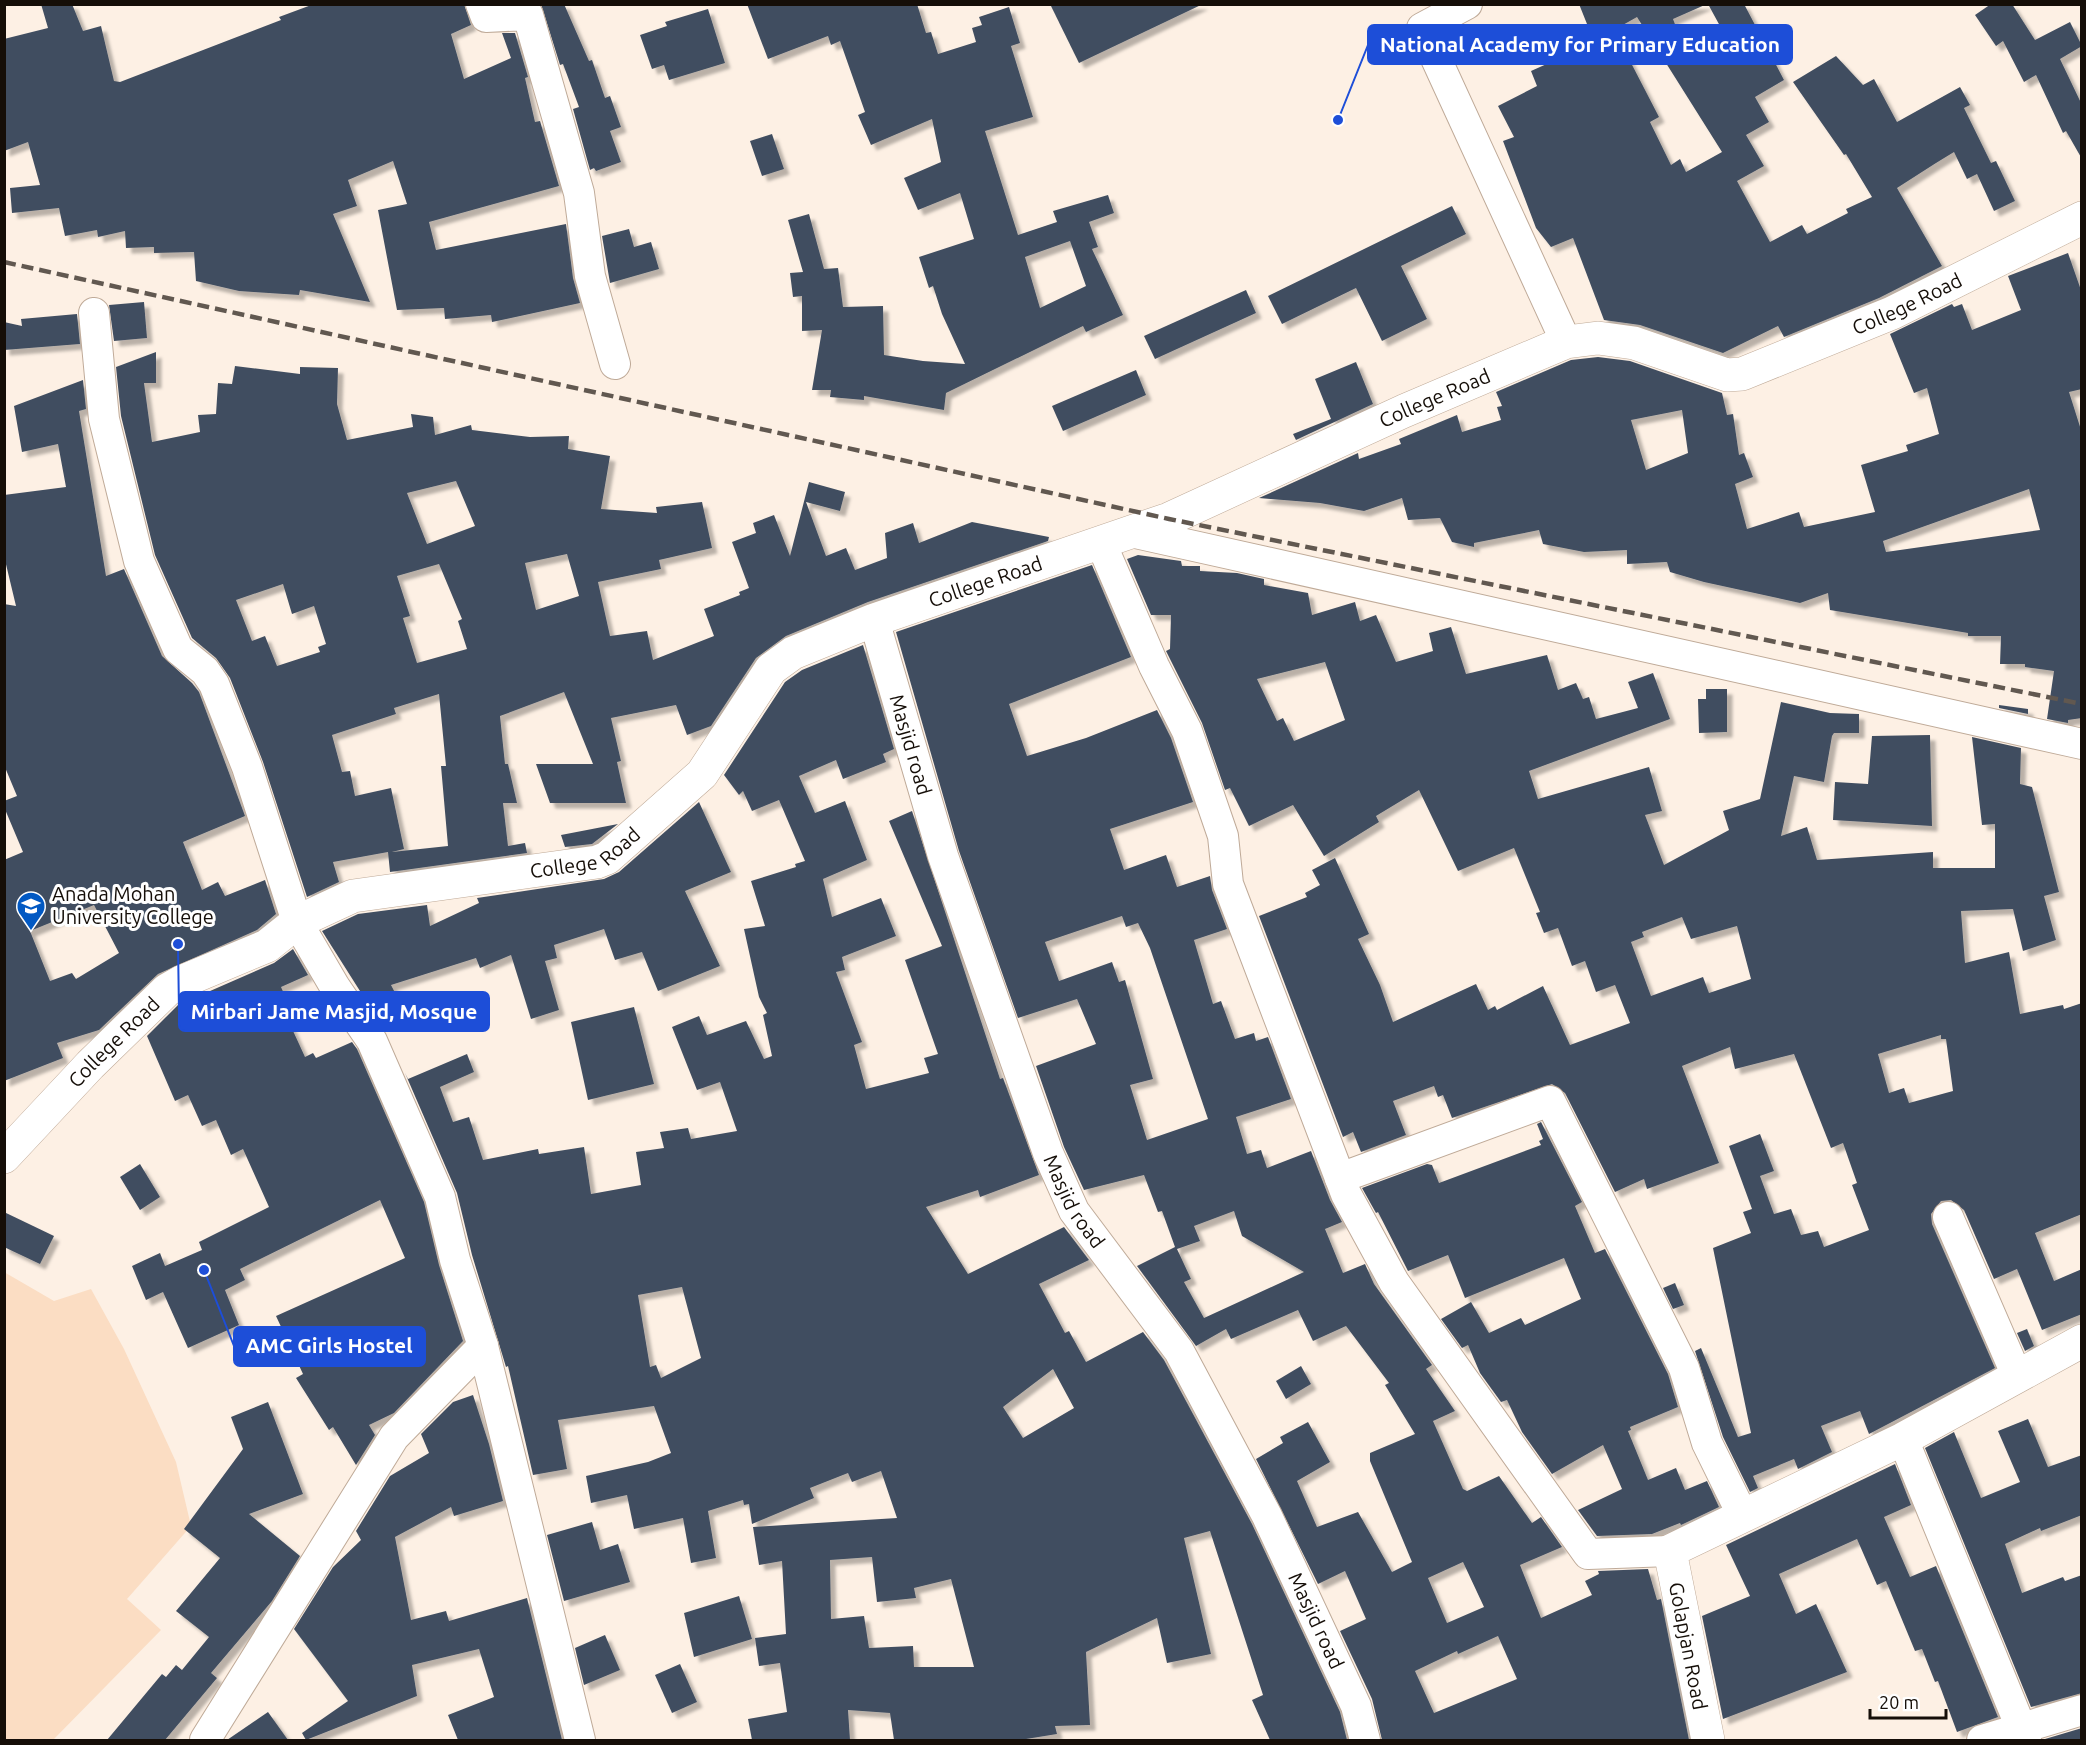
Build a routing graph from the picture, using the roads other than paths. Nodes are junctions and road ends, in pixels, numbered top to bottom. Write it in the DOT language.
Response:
graph roads {
  1 [pos="481,4"];
  2 [pos="1467,4"];
  3 [pos="2082,218"];
  4 [pos="94,313"];
  5 [pos="1566,342"];
  6 [pos="615,364"];
  7 [pos="1116,538"];
  8 [pos="874,620"];
  9 [pos="2082,744"];
  10 [pos="297,922"];
  11 [pos="4,1157"];
  12 [pos="1340,1178"];
  13 [pos="1948,1217"];
  14 [pos="2082,1341"];
  15 [pos="483,1346"];
  16 [pos="2017,1376"];
  17 [pos="1903,1439"];
  18 [pos="1743,1516"];
  19 [pos="1670,1551"];
  20 [pos="2082,1710"];
  21 [pos="2023,1734"];
  22 [pos="205,1740"];
  23 [pos="580,1740"];
  24 [pos="1365,1740"];
  25 [pos="1708,1740"];
  26 [pos="1982,1740"];
  1 -- 6 [label="street"];
  2 -- 5 [label="street"];
  3 -- 5 [label="street, College Road"];
  4 -- 10 [label="street"];
  5 -- 7 [label="street, College Road"];
  7 -- 8 [label="street, College Road"];
  7 -- 9 [label="street"];
  7 -- 12 [label="street"];
  8 -- 10 [label="street, College Road"];
  8 -- 24 [label="street, Masjid road"];
  10 -- 11 [label="street, College Road"];
  10 -- 15 [label="street"];
  12 -- 18 [label="street"];
  12 -- 19 [label="street"];
  13 -- 16 [label="street"];
  14 -- 16 [label="street"];
  15 -- 22 [label="street"];
  15 -- 23 [label="street"];
  16 -- 17 [label="street"];
  17 -- 18 [label="street"];
  17 -- 21 [label="street"];
  18 -- 19 [label="street"];
  19 -- 25 [label="street, Golapjan Road"];
  20 -- 21 [label="street"];
  21 -- 26 [label="street"];
}
